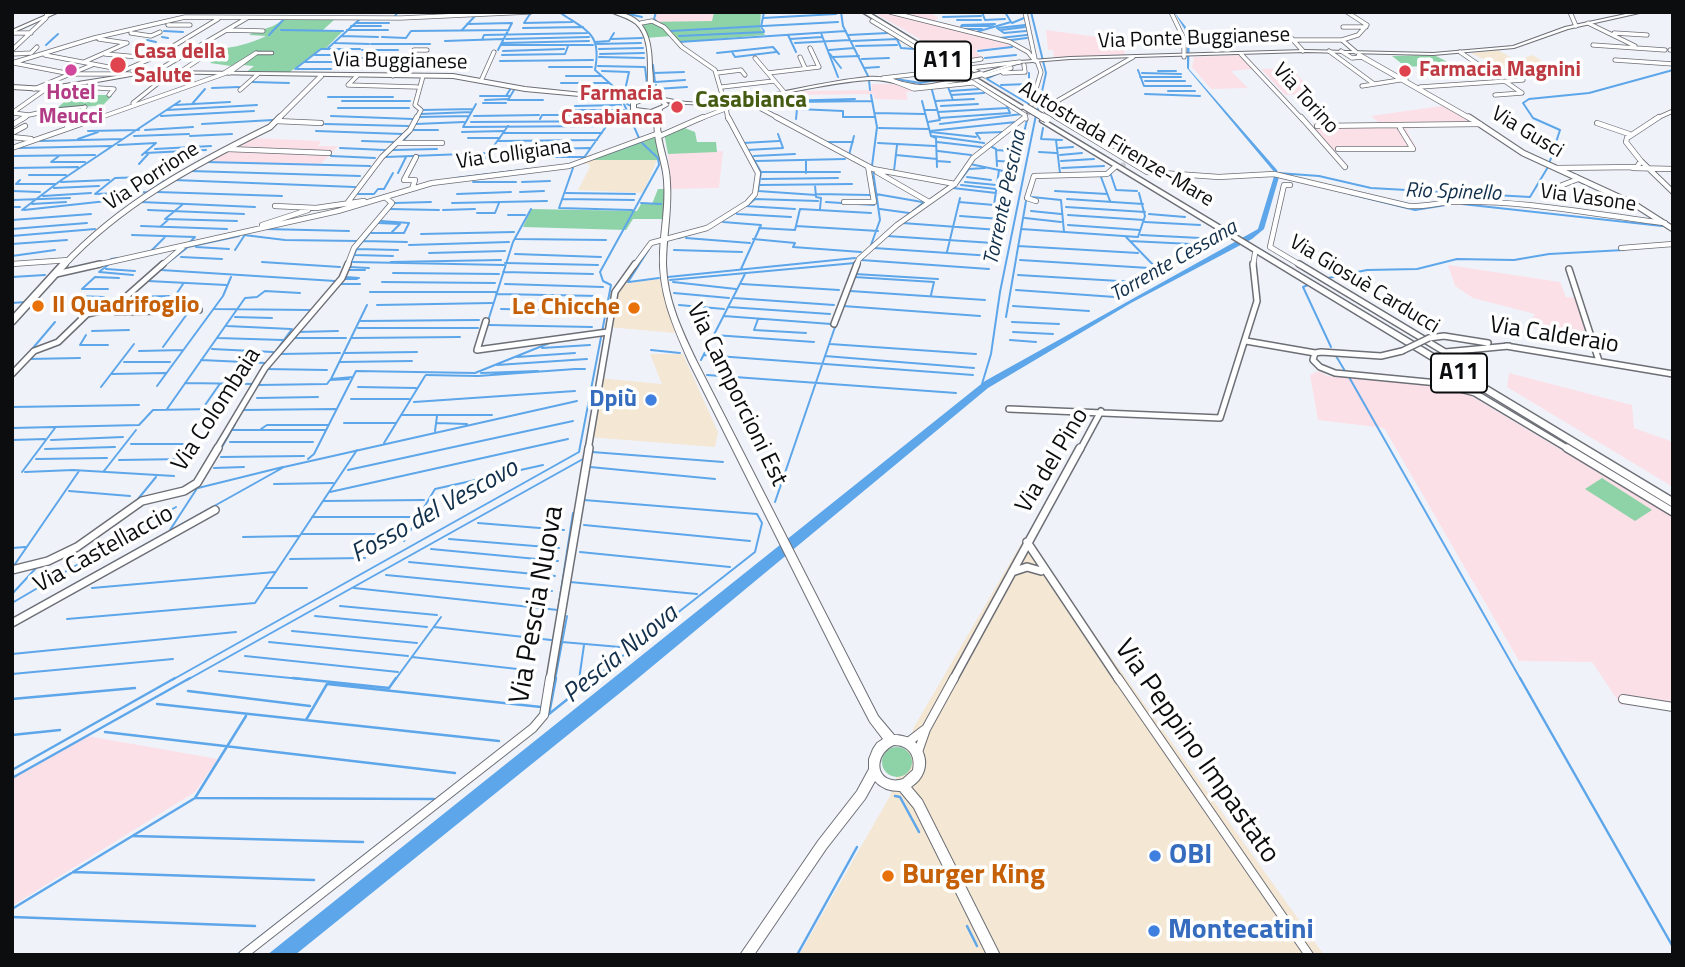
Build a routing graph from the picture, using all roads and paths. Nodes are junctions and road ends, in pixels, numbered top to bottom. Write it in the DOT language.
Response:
graph roads {
  1 [pos="57,12"];
  2 [pos="197,12"];
  3 [pos="530,12"];
  4 [pos="613,12"];
  5 [pos="654,12"];
  6 [pos="867,12"];
  7 [pos="890,12"];
  8 [pos="1026,12"];
  9 [pos="1347,12"];
  10 [pos="1570,12"];
  11 [pos="1642,12"];
  12 [pos="1171,13"];
  13 [pos="47,15"];
  14 [pos="185,17"];
  15 [pos="220,17"];
  16 [pos="247,17"];
  17 [pos="652,21"];
  18 [pos="872,21"];
  19 [pos="640,23"];
  20 [pos="1588,23"];
  21 [pos="161,24"];
  22 [pos="190,26"];
  23 [pos="1576,26"];
  24 [pos="1343,27"];
  25 [pos="1366,27"];
  26 [pos="227,30"];
  27 [pos="263,31"];
  28 [pos="1285,31"];
  29 [pos="12,32"];
  30 [pos="128,32"];
  31 [pos="160,32"];
  32 [pos="32,33"];
  33 [pos="1609,33"];
  34 [pos="1647,35"];
  35 [pos="94,38"];
  36 [pos="1294,40"];
  37 [pos="1342,40"];
  38 [pos="1593,46"];
  39 [pos="37,47"];
  40 [pos="810,48"];
  41 [pos="1640,48"];
  42 [pos="427,50"];
  43 [pos="1669,50"];
  44 [pos="165,51"];
  45 [pos="973,51"];
  46 [pos="1303,51"];
  47 [pos="1329,51"];
  48 [pos="12,52"];
  49 [pos="189,52"];
  50 [pos="494,52"];
  51 [pos="1460,52"];
  52 [pos="256,53"];
  53 [pos="272,53"];
  54 [pos="41,54"];
  55 [pos="104,54"];
  56 [pos="1241,54"];
  57 [pos="1360,54"];
  58 [pos="123,56"];
  59 [pos="800,57"];
  60 [pos="1133,57"];
  61 [pos="1188,57"];
  62 [pos="151,58"];
  63 [pos="201,58"];
  64 [pos="755,58"];
  65 [pos="981,59"];
  66 [pos="1615,60"];
  67 [pos="1036,61"];
  68 [pos="83,62"];
  69 [pos="780,62"];
  70 [pos="15,64"];
  71 [pos="1022,64"];
  72 [pos="1673,64"];
  73 [pos="94,65"];
  74 [pos="987,65"];
  75 [pos="101,66"];
  76 [pos="805,68"];
  77 [pos="970,68"];
  78 [pos="1011,68"];
  79 [pos="1485,69"];
  80 [pos="953,70"];
  81 [pos="788,71"];
  82 [pos="155,72"];
  83 [pos="172,72"];
  84 [pos="180,72"];
  85 [pos="127,73"];
  86 [pos="226,73"];
  87 [pos="717,73"];
  88 [pos="768,73"];
  89 [pos="998,73"];
  90 [pos="71,74"];
  91 [pos="258,74"];
  92 [pos="745,75"];
  93 [pos="321,76"];
  94 [pos="357,76"];
  95 [pos="393,76"];
  96 [pos="423,76"];
  97 [pos="886,78"];
  98 [pos="1406,79"];
  99 [pos="1523,80"];
  100 [pos="481,81"];
  101 [pos="774,81"];
  102 [pos="1504,81"];
  103 [pos="972,83"];
  104 [pos="1374,83"];
  105 [pos="348,85"];
  106 [pos="68,86"];
  107 [pos="417,86"];
  108 [pos="1362,86"];
  109 [pos="12,87"];
  110 [pos="722,87"];
  111 [pos="1420,87"];
  112 [pos="34,89"];
  113 [pos="651,89"];
  114 [pos="44,90"];
  115 [pos="240,90"];
  116 [pos="342,92"];
  117 [pos="784,92"];
  118 [pos="109,95"];
  119 [pos="1495,95"];
  120 [pos="623,99"];
  121 [pos="639,100"];
  122 [pos="662,100"];
  123 [pos="745,100"];
  124 [pos="135,101"];
  125 [pos="144,101"];
  126 [pos="724,101"];
  127 [pos="682,103"];
  128 [pos="632,105"];
  129 [pos="85,107"];
  130 [pos="129,107"];
  131 [pos="726,108"];
  132 [pos="662,109"];
  133 [pos="52,110"];
  134 [pos="1673,111"];
  135 [pos="643,112"];
  136 [pos="29,115"];
  137 [pos="1026,119"];
  138 [pos="276,121"];
  139 [pos="321,123"];
  140 [pos="1597,123"];
  141 [pos="1480,124"];
  142 [pos="12,125"];
  143 [pos="25,126"];
  144 [pos="1317,126"];
  145 [pos="1400,128"];
  146 [pos="65,129"];
  147 [pos="670,129"];
  148 [pos="659,132"];
  149 [pos="1629,134"];
  150 [pos="12,135"];
  151 [pos="36,139"];
  152 [pos="442,143"];
  153 [pos="398,144"];
  154 [pos="12,148"];
  155 [pos="227,149"];
  156 [pos="1338,149"];
  157 [pos="330,153"];
  158 [pos="416,157"];
  159 [pos="1641,161"];
  160 [pos="871,167"];
  161 [pos="1115,167"];
  162 [pos="1345,167"];
  163 [pos="1631,168"];
  164 [pos="1651,169"];
  165 [pos="1580,170"];
  166 [pos="1673,170"];
  167 [pos="1564,171"];
  168 [pos="1574,172"];
  169 [pos="1578,179"];
  170 [pos="955,184"];
  171 [pos="1290,185"];
  172 [pos="412,189"];
  173 [pos="1547,191"];
  174 [pos="1673,192"];
  175 [pos="386,198"];
  176 [pos="348,201"];
  177 [pos="374,201"];
  178 [pos="1036,201"];
  179 [pos="844,202"];
  180 [pos="929,202"];
  181 [pos="275,206"];
  182 [pos="316,208"];
  183 [pos="1668,226"];
  184 [pos="251,231"];
  185 [pos="664,240"];
  186 [pos="1244,240"];
  187 [pos="1673,244"];
  188 [pos="183,246"];
  189 [pos="1621,248"];
  190 [pos="1255,253"];
  191 [pos="69,260"];
  192 [pos="12,264"];
  193 [pos="1569,269"];
  194 [pos="55,274"];
  195 [pos="108,309"];
  196 [pos="199,310"];
  197 [pos="12,321"];
  198 [pos="486,321"];
  199 [pos="834,324"];
  200 [pos="604,332"];
  201 [pos="1246,341"];
  202 [pos="1509,346"];
  203 [pos="1315,353"];
  204 [pos="1600,361"];
  205 [pos="12,374"];
  206 [pos="1673,374"];
  207 [pos="1009,410"];
  208 [pos="1101,411"];
  209 [pos="1673,495"];
  210 [pos="1673,503"];
  211 [pos="215,510"];
  212 [pos="1673,512"];
  213 [pos="1027,542"];
  214 [pos="1020,555"];
  215 [pos="1033,556"];
  216 [pos="1037,568"];
  217 [pos="12,570"];
  218 [pos="1010,573"];
  219 [pos="1046,575"];
  220 [pos="12,623"];
  221 [pos="1623,699"];
  222 [pos="1673,707"];
  223 [pos="926,729"];
  224 [pos="887,743"];
  225 [pos="907,743"];
  226 [pos="918,752"];
  227 [pos="875,769"];
  228 [pos="915,778"];
  229 [pos="885,781"];
  230 [pos="901,785"];
  231 [pos="862,795"];
  232 [pos="918,804"];
  233 [pos="243,955"];
  234 [pos="746,955"];
  235 [pos="994,955"];
  236 [pos="1309,955"];
  1 -- 13 [label="main road"];
  2 -- 14 [label="street"];
  3 -- 16 [label="street"];
  4 -- 19 [label="main road"];
  5 -- 17 [label="street"];
  6 -- 186 [label="highway, Autostrada Firenze-Mare / A11, bridge"];
  7 -- 67 [label="street"];
  8 -- 67 [label="street"];
  9 -- 25 [label="street"];
  10 -- 23 [label="street"];
  11 -- 20 [label="main road"];
  12 -- 61 [label="street"];
  13 -- 29 [label="main road"];
  13 -- 32 [label="street"];
  14 -- 15 [label="street"];
  14 -- 21 [label="street"];
  15 -- 16 [label="street"];
  15 -- 44 [label="street"];
  16 -- 26 [label="street"];
  17 -- 19 [label="street"];
  17 -- 87 [label="street"];
  18 -- 80 [label="street"];
  19 -- 113 [label="main road"];
  20 -- 23 [label="main road"];
  20 -- 33 [label="street"];
  21 -- 22 [label="street"];
  21 -- 30 [label="street"];
  23 -- 51 [label="main road"];
  24 -- 25 [label="street"];
  25 -- 37 [label="street"];
  26 -- 27 [label="street"];
  26 -- 49 [label="street"];
  28 -- 36 [label="street"];
  29 -- 32 [label="street"];
  30 -- 31 [label="street"];
  30 -- 35 [label="street"];
  32 -- 48 [label="street"];
  33 -- 34 [label="street"];
  33 -- 41 [label="street"];
  35 -- 54 [label="street"];
  35 -- 55 [label="street"];
  36 -- 37 [label="street"];
  36 -- 46 [label="street"];
  37 -- 57 [label="street"];
  38 -- 41 [label="street"];
  39 -- 48 [label="street"];
  40 -- 76 [label="street"];
  41 -- 43 [label="street"];
  42 -- 95 [label="street"];
  44 -- 49 [label="street"];
  44 -- 62 [label="street"];
  45 -- 65 [label="street"];
  46 -- 47 [label="main road, Via Ponte Buggianese"];
  46 -- 56 [label="main road, Via Ponte Buggianese"];
  47 -- 57 [label="main road, Via Ponte Buggianese"];
  47 -- 104 [label="street"];
  49 -- 82 [label="street"];
  50 -- 100 [label="street"];
  51 -- 57 [label="main road, Via Ponte Buggianese"];
  51 -- 79 [label="street"];
  52 -- 53 [label="street"];
  52 -- 86 [label="street"];
  54 -- 68 [label="street"];
  54 -- 70 [label="street"];
  55 -- 58 [label="street"];
  55 -- 68 [label="street"];
  56 -- 61 [label="main road, Via Ponte Buggianese"];
  56 -- 162 [label="street, Via Torino"];
  57 -- 98 [label="street, Via Gusci"];
  58 -- 62 [label="street"];
  58 -- 75 [label="street"];
  59 -- 76 [label="street"];
  60 -- 61 [label="main road, Via Ponte Buggianese"];
  60 -- 67 [label="main road, Via Ponte Buggianese"];
  60 -- 183 [label="street, Via Vasone"];
  62 -- 85 [label="street"];
  63 -- 84 [label="street"];
  64 -- 88 [label="street"];
  65 -- 74 [label="street"];
  65 -- 77 [label="street"];
  66 -- 72 [label="street"];
  67 -- 71 [label="main road"];
  67 -- 137 [label="street"];
  68 -- 73 [label="street"];
  69 -- 81 [label="street"];
  70 -- 90 [label="street"];
  71 -- 74 [label="street"];
  71 -- 89 [label="street"];
  71 -- 97 [label="main road, bridge"];
  73 -- 75 [label="street"];
  73 -- 90 [label="street"];
  74 -- 77 [label="street"];
  75 -- 85 [label="street"];
  76 -- 81 [label="street"];
  77 -- 89 [label="street"];
  78 -- 89 [label="street"];
  80 -- 97 [label="street"];
  80 -- 103 [label="street"];
  81 -- 88 [label="street"];
  82 -- 83 [label="main road, Via Buggianese"];
  82 -- 85 [label="main road, Via Buggianese"];
  83 -- 84 [label="main road, Via Buggianese"];
  83 -- 124 [label="street"];
  84 -- 86 [label="main road, Via Buggianese"];
  85 -- 90 [label="street"];
  85 -- 106 [label="main road, Via Buggianese"];
  86 -- 91 [label="main road, Via Buggianese"];
  86 -- 125 [label="street"];
  87 -- 92 [label="street"];
  87 -- 110 [label="street"];
  88 -- 101 [label="street"];
  90 -- 112 [label="street"];
  91 -- 93 [label="main road, Via Buggianese"];
  91 -- 115 [label="street"];
  93 -- 94 [label="main road, Via Buggianese"];
  93 -- 138 [label="street, Via Porrione"];
  94 -- 95 [label="main road, Via Buggianese"];
  94 -- 105 [label="street"];
  95 -- 96 [label="main road, Via Buggianese"];
  96 -- 100 [label="main road, Via Buggianese"];
  96 -- 107 [label="street"];
  97 -- 103 [label="street"];
  97 -- 117 [label="main road"];
  98 -- 104 [label="street"];
  98 -- 111 [label="street, Via Gusci"];
  99 -- 102 [label="street"];
  100 -- 120 [label="main road, Via Buggianese"];
  101 -- 110 [label="street"];
  101 -- 117 [label="street"];
  102 -- 111 [label="street"];
  102 -- 119 [label="street"];
  103 -- 137 [label="street"];
  104 -- 108 [label="street"];
  105 -- 107 [label="street"];
  105 -- 116 [label="street"];
  106 -- 114 [label="main road, Via Buggianese"];
  106 -- 118 [label="street"];
  107 -- 153 [label="street"];
  109 -- 112 [label="main road, Via Buggianese"];
  110 -- 126 [label="street"];
  111 -- 141 [label="street, Via Gusci"];
  112 -- 114 [label="main road, Via Buggianese"];
  113 -- 121 [label="main road"];
  113 -- 122 [label="main road"];
  114 -- 136 [label="street"];
  117 -- 123 [label="main road"];
  120 -- 121 [label="main road, Via Buggianese"];
  120 -- 128 [label="main road"];
  121 -- 122 [label="main road, Via Buggianese"];
  121 -- 128 [label="main road"];
  122 -- 127 [label="main road, Via Buggianese"];
  122 -- 132 [label="main road"];
  123 -- 126 [label="main road"];
  123 -- 131 [label="street"];
  123 -- 160 [label="street"];
  124 -- 125 [label="street"];
  124 -- 130 [label="street"];
  125 -- 130 [label="street"];
  126 -- 127 [label="main road"];
  127 -- 132 [label="main road"];
  128 -- 135 [label="main road"];
  129 -- 133 [label="street"];
  129 -- 146 [label="street"];
  130 -- 146 [label="street"];
  131 -- 147 [label="street"];
  131 -- 185 [label="street, Via Pescia Nuova"];
  132 -- 135 [label="main road"];
  132 -- 148 [label="main road"];
  133 -- 136 [label="street"];
  134 -- 149 [label="street"];
  135 -- 148 [label="main road"];
  136 -- 142 [label="street"];
  137 -- 170 [label="street"];
  138 -- 139 [label="street"];
  138 -- 155 [label="street, Via Porrione"];
  140 -- 149 [label="street"];
  141 -- 145 [label="street"];
  141 -- 167 [label="street, Via Gusci"];
  143 -- 150 [label="street"];
  144 -- 145 [label="street"];
  145 -- 156 [label="street"];
  146 -- 151 [label="street"];
  147 -- 148 [label="street, Via Colligiana"];
  147 -- 148 [label="street"];
  148 -- 172 [label="street, Via Colligiana"];
  148 -- 185 [label="main road, Via Camporcioni Est"];
  149 -- 159 [label="street"];
  150 -- 151 [label="street"];
  151 -- 154 [label="street"];
  152 -- 153 [label="street"];
  153 -- 176 [label="street"];
  155 -- 157 [label="street"];
  155 -- 191 [label="street, Via Porrione"];
  158 -- 172 [label="street"];
  159 -- 163 [label="street"];
  159 -- 164 [label="street"];
  160 -- 170 [label="street"];
  160 -- 179 [label="street"];
  160 -- 180 [label="street"];
  161 -- 178 [label="street"];
  163 -- 164 [label="street"];
  163 -- 165 [label="street"];
  164 -- 166 [label="street"];
  164 -- 174 [label="street"];
  165 -- 167 [label="street"];
  165 -- 168 [label="street"];
  167 -- 168 [label="street"];
  167 -- 169 [label="street, Via Gusci"];
  168 -- 169 [label="street"];
  169 -- 173 [label="street"];
  169 -- 183 [label="street, Via Gusci"];
  170 -- 180 [label="street"];
  171 -- 202 [label="street, Via Giosuè Carducci"];
  172 -- 175 [label="street, Via Colligiana"];
  175 -- 177 [label="street, Via Colligiana"];
  175 -- 217 [label="street, Via Colombaia"];
  176 -- 177 [label="street, Via Colligiana"];
  176 -- 182 [label="street, Via Colligiana"];
  177 -- 184 [label="street, Via Colligiana"];
  180 -- 199 [label="street"];
  181 -- 182 [label="street, Via Colligiana"];
  182 -- 184 [label="street, Via Colligiana"];
  184 -- 188 [label="street, Via Colligiana"];
  185 -- 200 [label="street, Via Pescia Nuova"];
  185 -- 224 [label="main road, Via Camporcioni Est"];
  186 -- 209 [label="highway, Autostrada Firenze-Mare / A11"];
  186 -- 210 [label="highway, Autostrada Firenze-Mare / A11"];
  187 -- 189 [label="street"];
  188 -- 194 [label="street, Via Colligiana"];
  188 -- 195 [label="street"];
  190 -- 201 [label="street"];
  191 -- 192 [label="street"];
  191 -- 194 [label="street, Via Porrione"];
  193 -- 204 [label="street"];
  194 -- 197 [label="street, Via Porrione"];
  195 -- 196 [label="street"];
  195 -- 205 [label="street"];
  198 -- 200 [label="street"];
  200 -- 233 [label="street, Via Pescia Nuova"];
  201 -- 203 [label="street"];
  201 -- 208 [label="street, Via del Pino"];
  202 -- 203 [label="street, Via Calderaio, bridge"];
  202 -- 204 [label="street, Via Calderaio"];
  203 -- 212 [label="street"];
  204 -- 206 [label="street, Via Calderaio"];
  207 -- 208 [label="street"];
  208 -- 213 [label="street, Via del Pino"];
  211 -- 220 [label="street, Via Castellaccio"];
  213 -- 214 [label="street, Via del Pino"];
  213 -- 215 [label="street, Via Peppino Impastato"];
  214 -- 215 [label="street"];
  214 -- 216 [label="street"];
  214 -- 218 [label="street, Via del Pino"];
  215 -- 219 [label="street, Via Peppino Impastato"];
  216 -- 218 [label="street"];
  216 -- 219 [label="street"];
  218 -- 223 [label="street, Via del Pino"];
  219 -- 236 [label="street, Via Peppino Impastato"];
  221 -- 222 [label="street"];
  223 -- 225 [label="street, Via del Pino"];
  223 -- 226 [label="street, Via del Pino"];
  224 -- 225 [label="main road"];
  224 -- 227 [label="main road"];
  225 -- 226 [label="main road"];
  226 -- 228 [label="main road"];
  227 -- 229 [label="main road"];
  227 -- 231 [label="main road"];
  228 -- 230 [label="main road"];
  228 -- 232 [label="main road"];
  229 -- 230 [label="main road"];
  229 -- 231 [label="main road"];
  230 -- 232 [label="main road"];
  231 -- 234 [label="main road"];
  232 -- 235 [label="main road"];
}
